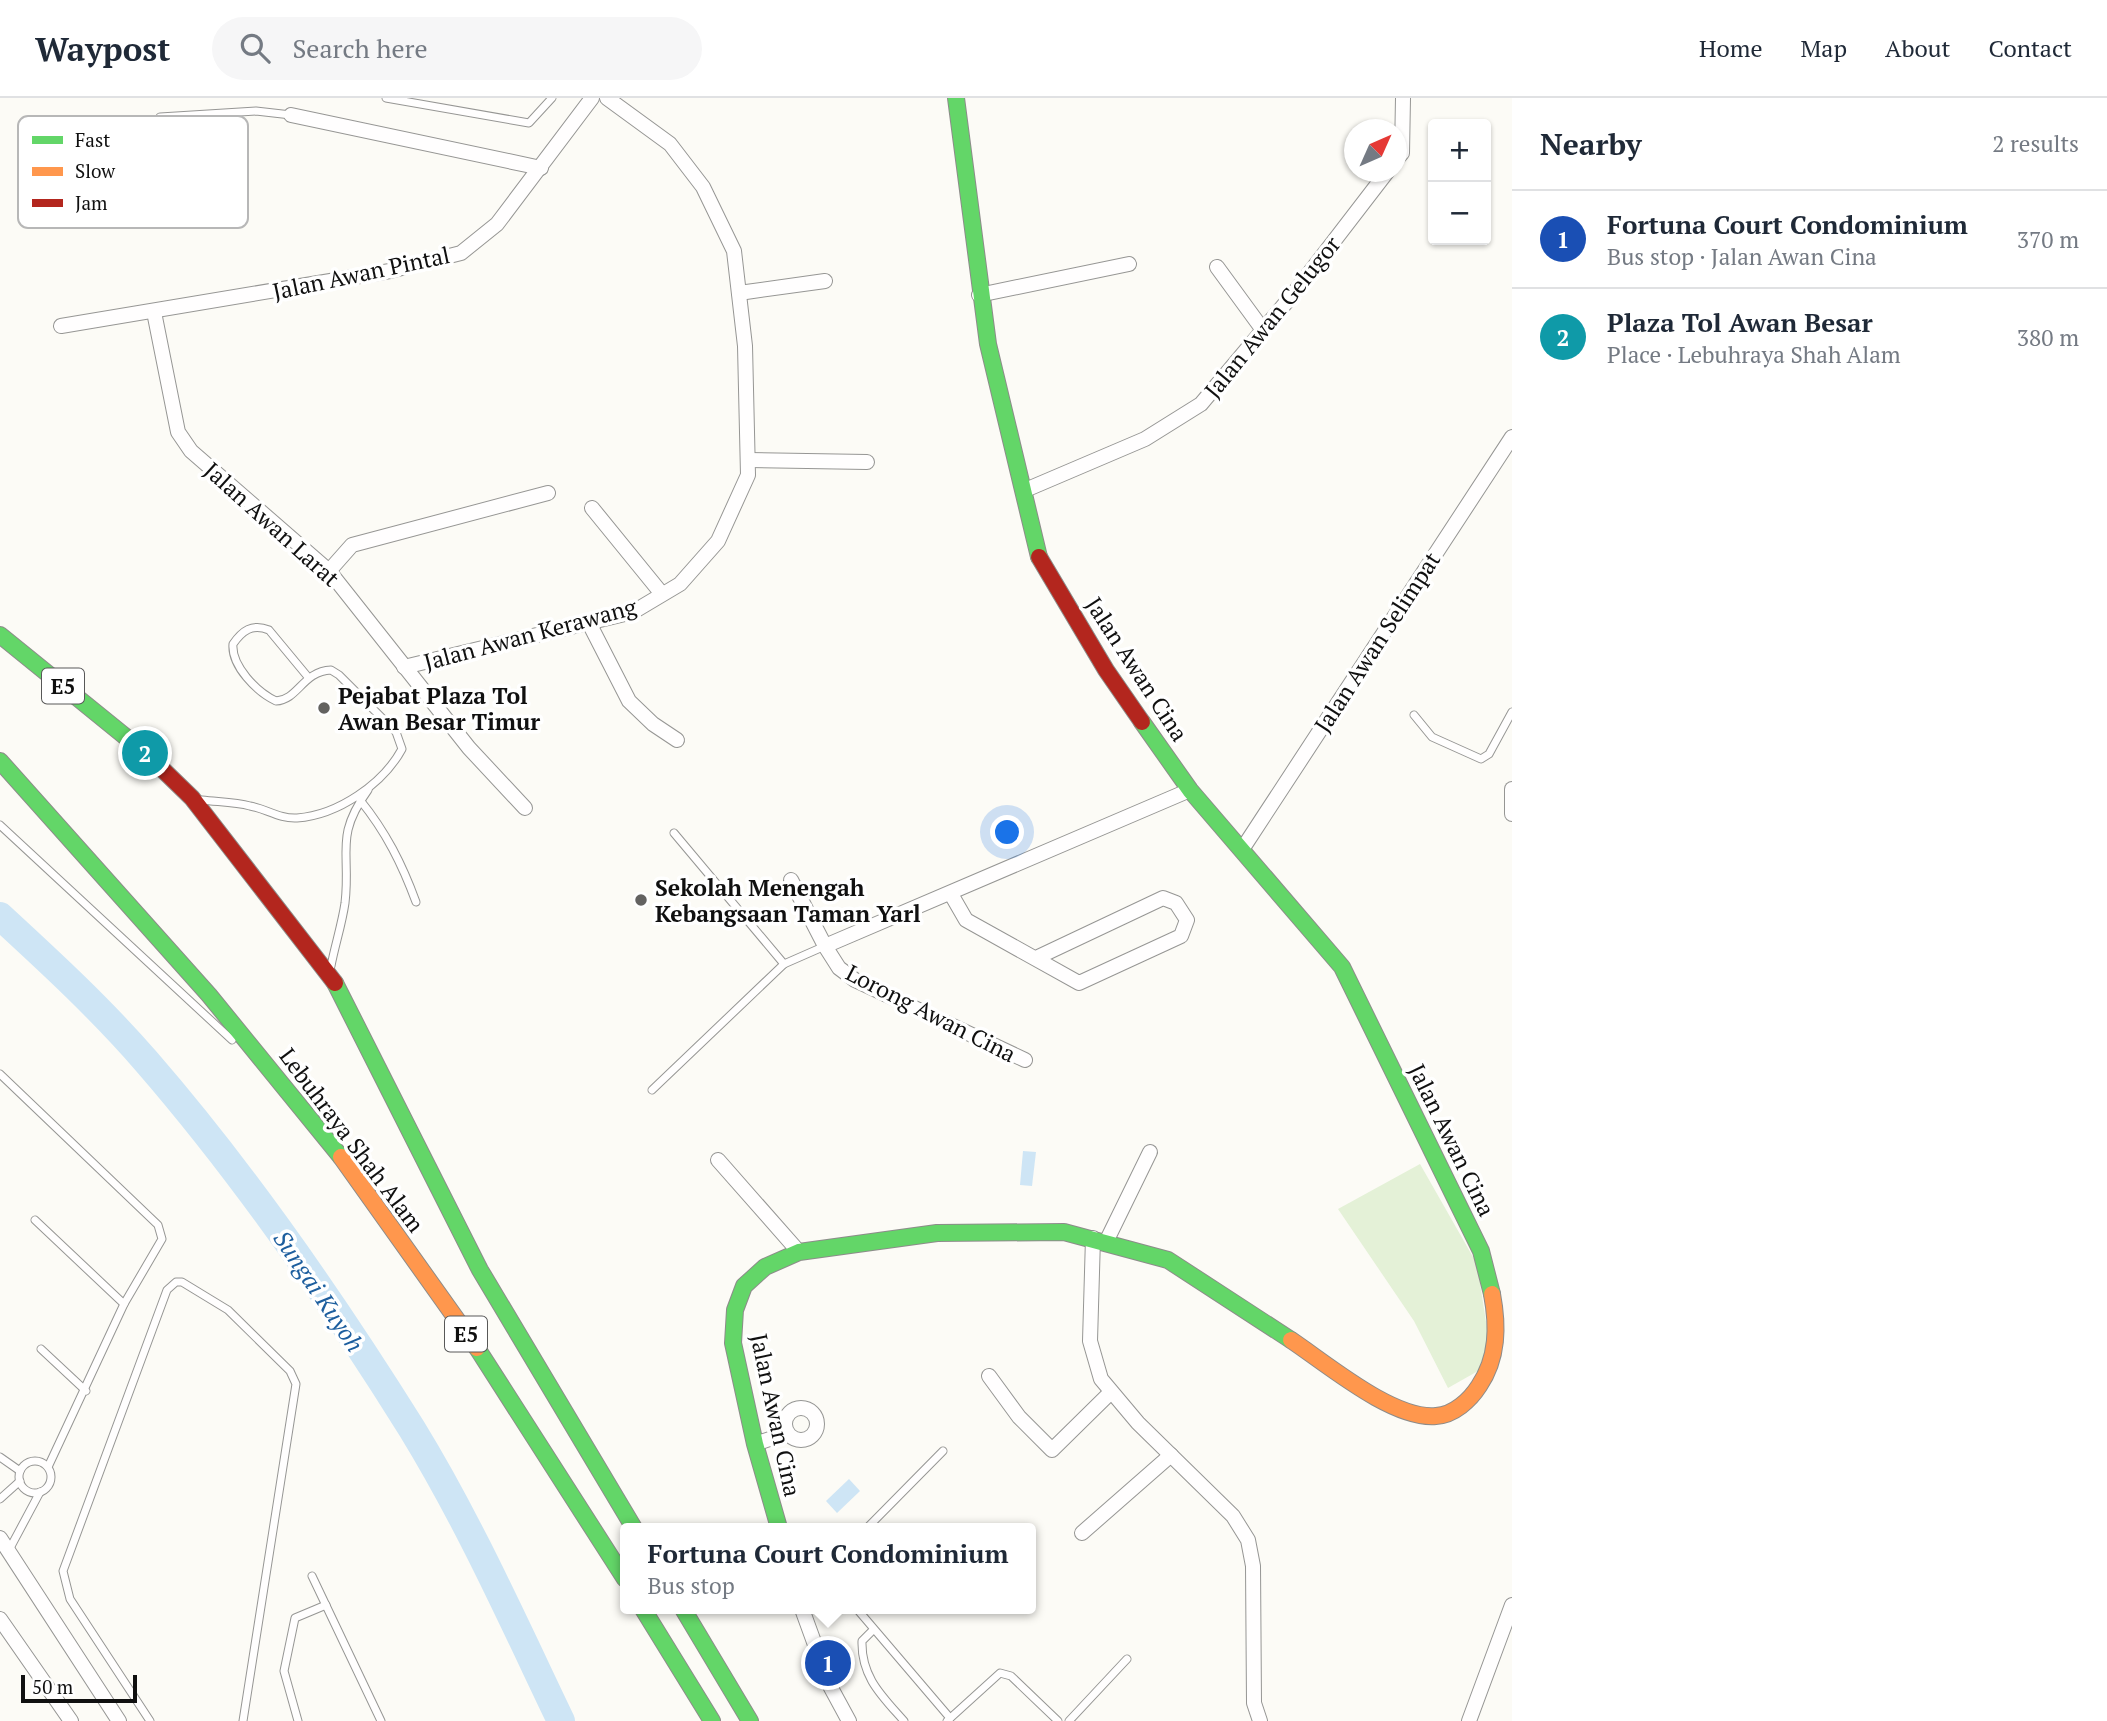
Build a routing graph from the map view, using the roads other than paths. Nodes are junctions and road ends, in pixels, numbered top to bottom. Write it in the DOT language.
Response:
graph roads {
  1 [pos="386,98"];
  2 [pos="552,98"];
  3 [pos="592,98"];
  4 [pos="607,98"];
  5 [pos="956,98"];
  6 [pos="1404,98"];
  7 [pos="291,115"];
  8 [pos="176,116"];
  9 [pos="1403,119"];
  10 [pos="541,169"];
  11 [pos="1380,182"];
  12 [pos="1129,264"];
  13 [pos="1217,267"];
  14 [pos="825,281"];
  15 [pos="739,293"];
  16 [pos="979,295"];
  17 [pos="154,312"];
  18 [pos="61,326"];
  19 [pos="1263,330"];
  20 [pos="1512,437"];
  21 [pos="748,460"];
  22 [pos="867,462"];
  23 [pos="1023,491"];
  24 [pos="548,493"];
  25 [pos="592,508"];
  26 [pos="329,571"];
  27 [pos="662,594"];
  28 [pos="588,621"];
  29 [pos="0,635"];
  30 [pos="404,667"];
  31 [pos="308,677"];
  32 [pos="1512,712"];
  33 [pos="1414,715"];
  34 [pos="677,740"];
  35 [pos="132,742"];
  36 [pos="0,761"];
  37 [pos="158,765"];
  38 [pos="374,781"];
  39 [pos="1512,789"];
  40 [pos="1190,790"];
  41 [pos="192,798"];
  42 [pos="360,800"];
  43 [pos="525,808"];
  44 [pos="1512,814"];
  45 [pos="0,825"];
  46 [pos="674,832"];
  47 [pos="1242,848"];
  48 [pos="791,880"];
  49 [pos="951,894"];
  50 [pos="416,902"];
  51 [pos="825,946"];
  52 [pos="1036,958"];
  53 [pos="784,964"];
  54 [pos="329,972"];
  55 [pos="1025,1060"];
  56 [pos="0,1074"];
  57 [pos="652,1090"];
  58 [pos="294,1099"];
  59 [pos="1150,1152"];
  60 [pos="719,1160"];
  61 [pos="35,1220"];
  62 [pos="1100,1240"];
  63 [pos="799,1252"];
  64 [pos="124,1304"];
  65 [pos="41,1349"];
  66 [pos="989,1376"];
  67 [pos="86,1391"];
  68 [pos="1111,1392"];
  69 [pos="787,1433"];
  70 [pos="755,1444"];
  71 [pos="943,1451"];
  72 [pos="1171,1455"];
  73 [pos="0,1457"];
  74 [pos="48,1467"];
  75 [pos="20,1471"];
  76 [pos="20,1481"];
  77 [pos="40,1492"];
  78 [pos="0,1499"];
  79 [pos="631,1523"];
  80 [pos="778,1523"];
  81 [pos="872,1523"];
  82 [pos="1082,1533"];
  83 [pos="4,1544"];
  84 [pos="620,1571"];
  85 [pos="312,1576"];
  86 [pos="326,1605"];
  87 [pos="1512,1605"];
  88 [pos="646,1614"];
  89 [pos="686,1614"];
  90 [pos="805,1614"];
  91 [pos="861,1614"];
  92 [pos="0,1619"];
  93 [pos="873,1630"];
  94 [pos="1127,1659"];
  95 [pos="949,1720"];
  96 [pos="71,1721"];
  97 [pos="119,1721"];
  98 [pos="150,1721"];
  99 [pos="243,1721"];
  100 [pos="298,1721"];
  101 [pos="381,1721"];
  102 [pos="712,1721"];
  103 [pos="750,1721"];
  104 [pos="849,1721"];
  105 [pos="904,1721"];
  106 [pos="1058,1721"];
  107 [pos="1069,1721"];
  108 [pos="1260,1721"];
  109 [pos="1469,1721"];
  1 -- 2 [label="lane"];
  3 -- 10 [label="street, Jalan Awan Pintal"];
  4 -- 15 [label="street, Jalan Awan Kerawang"];
  5 -- 16 [label="main road, Jalan Awan Cina"];
  6 -- 9 [label="street"];
  7 -- 8 [label="lane"];
  7 -- 10 [label="street"];
  10 -- 17 [label="street, Jalan Awan Pintal"];
  11 -- 19 [label="street, Jalan Awan Gelugor"];
  12 -- 16 [label="street"];
  13 -- 19 [label="street"];
  14 -- 15 [label="street"];
  15 -- 21 [label="street, Jalan Awan Kerawang"];
  16 -- 23 [label="main road, Jalan Awan Cina"];
  17 -- 18 [label="street, Jalan Awan Pintal"];
  17 -- 26 [label="street, Jalan Awan Larat"];
  19 -- 23 [label="street, Jalan Awan Gelugor"];
  20 -- 47 [label="street, Jalan Awan Selimpat"];
  21 -- 22 [label="street"];
  21 -- 27 [label="street, Jalan Awan Kerawang"];
  23 -- 40 [label="main road, Jalan Awan Cina"];
  24 -- 26 [label="street"];
  25 -- 27 [label="street"];
  26 -- 30 [label="street, Jalan Awan Larat"];
  27 -- 28 [label="street, Jalan Awan Kerawang"];
  28 -- 30 [label="street, Jalan Awan Kerawang"];
  28 -- 34 [label="street"];
  29 -- 35 [label="main road, E5"];
  30 -- 43 [label="street, Jalan Awan Larat"];
  31 -- 31 [label="lane"];
  31 -- 38 [label="lane"];
  32 -- 33 [label="lane"];
  36 -- 58 [label="main road, Lebuhraya Shah Alam / E5"];
  37 -- 41 [label="main road, Lebuhraya Shah Alam / E5"];
  38 -- 41 [label="lane"];
  38 -- 42 [label="lane"];
  39 -- 44 [label="street"];
  40 -- 47 [label="main road, Jalan Awan Cina"];
  40 -- 49 [label="street, Lorong Awan Cina"];
  41 -- 54 [label="main road, Lebuhraya Shah Alam / E5"];
  42 -- 50 [label="lane"];
  42 -- 54 [label="lane"];
  45 -- 58 [label="lane"];
  46 -- 53 [label="lane"];
  47 -- 62 [label="main road, Jalan Awan Cina"];
  48 -- 51 [label="street"];
  49 -- 51 [label="street, Lorong Awan Cina"];
  49 -- 52 [label="street"];
  51 -- 53 [label="lane"];
  51 -- 55 [label="street, Lorong Awan Cina"];
  52 -- 52 [label="street"];
  53 -- 57 [label="lane"];
  54 -- 79 [label="main road, Lebuhraya Shah Alam / E5"];
  56 -- 64 [label="lane"];
  58 -- 84 [label="main road, Lebuhraya Shah Alam / E5"];
  59 -- 62 [label="street"];
  60 -- 63 [label="street"];
  61 -- 64 [label="lane"];
  62 -- 63 [label="main road, Jalan Awan Cina"];
  62 -- 68 [label="street"];
  63 -- 70 [label="main road, Jalan Awan Cina"];
  64 -- 67 [label="lane"];
  65 -- 67 [label="lane"];
  66 -- 68 [label="street"];
  67 -- 74 [label="lane"];
  68 -- 72 [label="street"];
  69 -- 70 [label="street"];
  70 -- 80 [label="main road, Jalan Awan Cina"];
  71 -- 81 [label="lane"];
  72 -- 82 [label="street"];
  72 -- 108 [label="street"];
  73 -- 75 [label="lane"];
  74 -- 75 [label="lane"];
  74 -- 77 [label="lane"];
  75 -- 76 [label="lane"];
  76 -- 77 [label="lane"];
  76 -- 78 [label="lane"];
  77 -- 83 [label="lane"];
  83 -- 97 [label="street"];
  85 -- 86 [label="lane"];
  86 -- 100 [label="lane"];
  86 -- 101 [label="lane"];
  87 -- 109 [label="street"];
  88 -- 102 [label="main road"];
  89 -- 103 [label="main road"];
  90 -- 104 [label="street"];
  91 -- 93 [label="lane"];
  92 -- 96 [label="street"];
  93 -- 95 [label="lane"];
  93 -- 105 [label="lane"];
  94 -- 107 [label="lane"];
  95 -- 106 [label="lane"];
  98 -- 99 [label="lane"];
}
